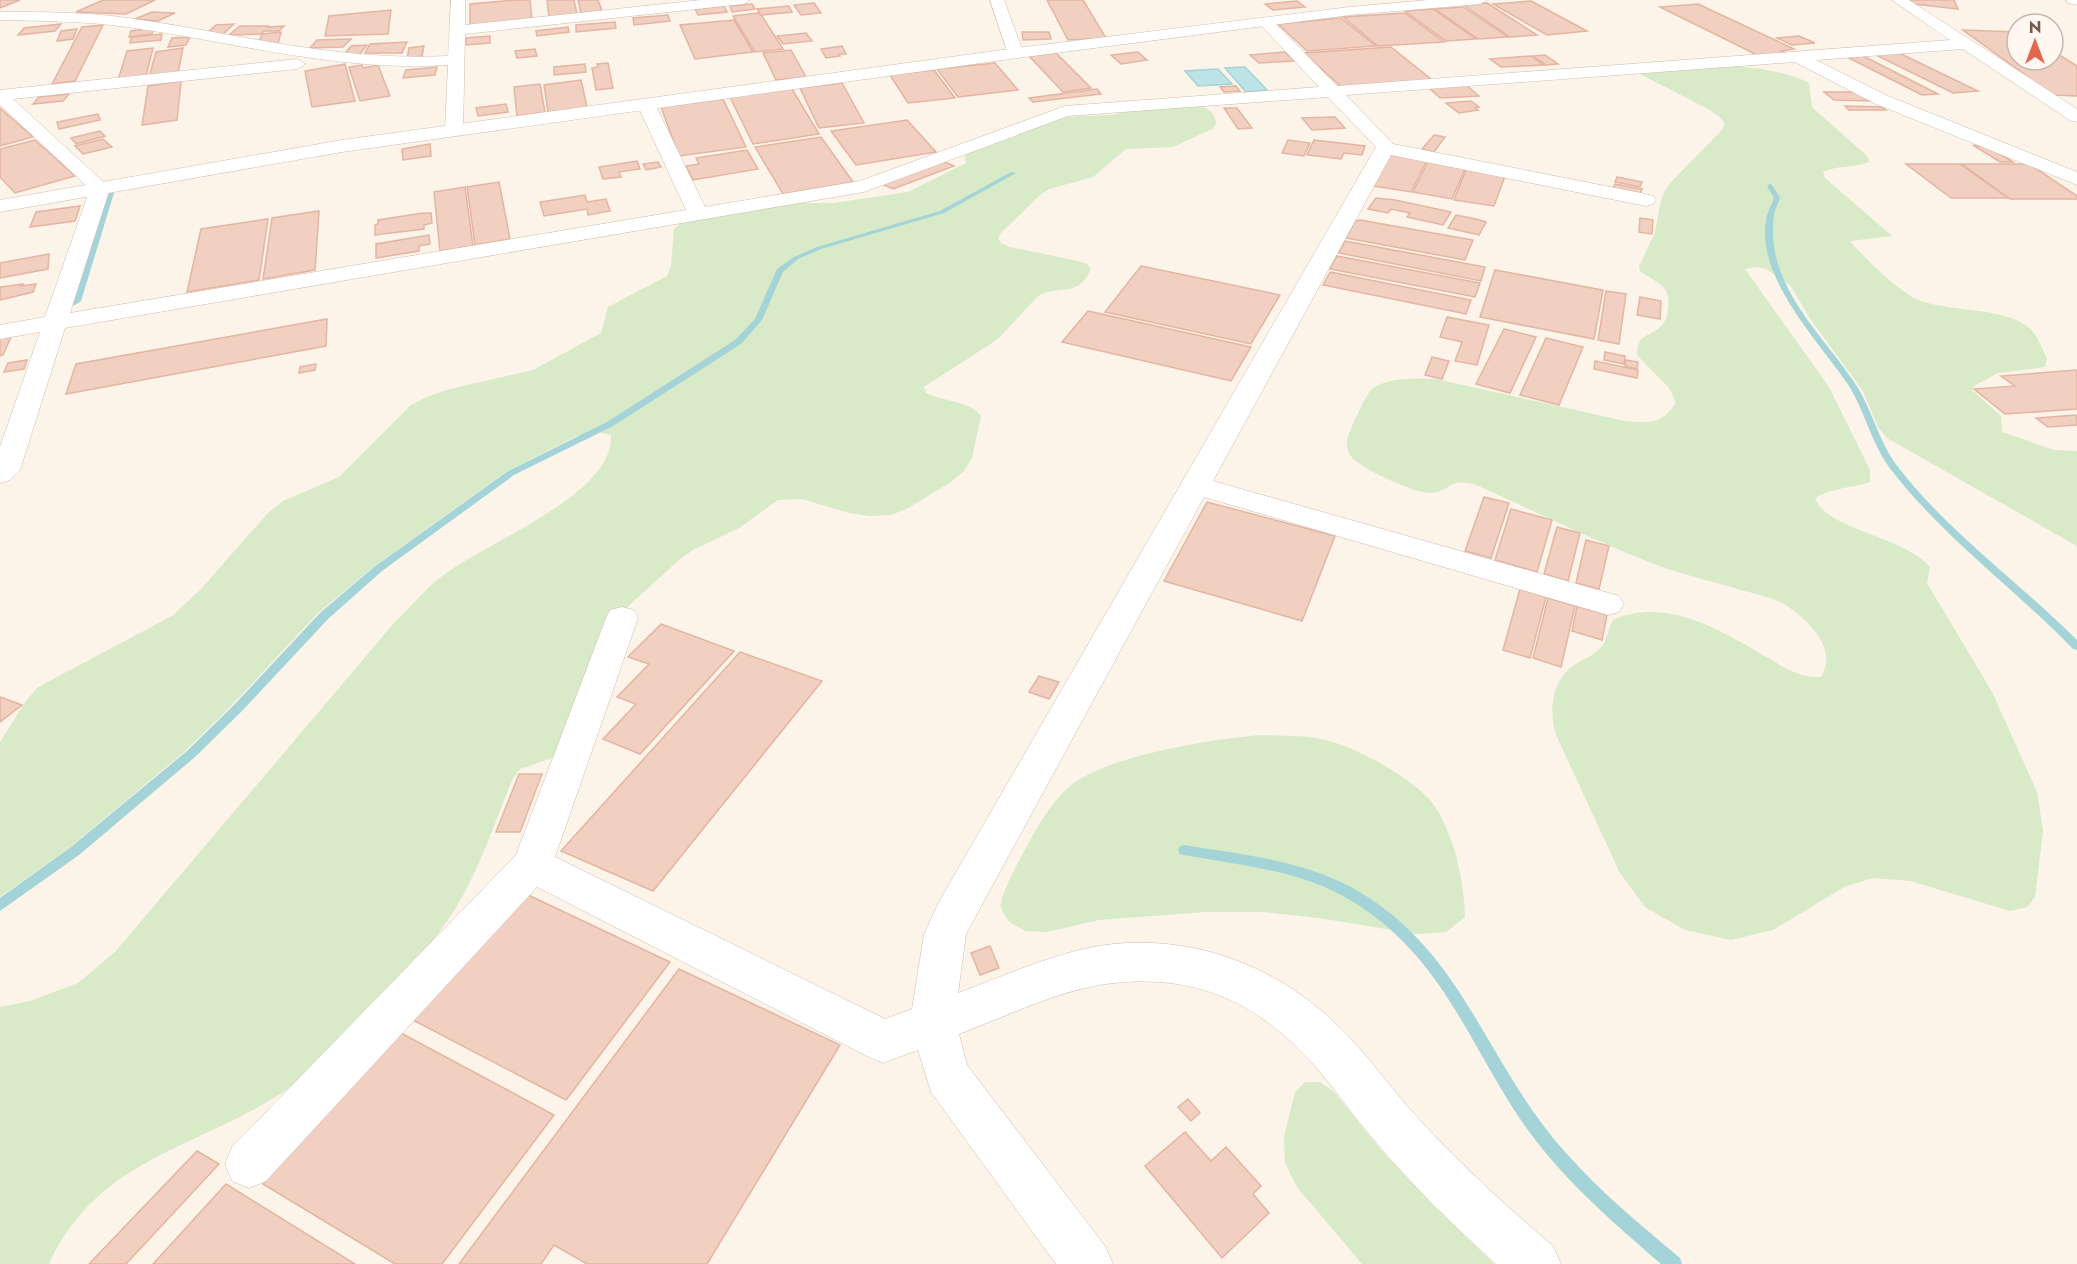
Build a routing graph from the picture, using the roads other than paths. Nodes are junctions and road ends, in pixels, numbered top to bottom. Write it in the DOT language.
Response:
graph roads {
  1 [pos="458,0"];
  2 [pos="743,0"];
  3 [pos="997,0"];
  4 [pos="1480,0"];
  5 [pos="1899,0"];
  6 [pos="1392,3"];
  7 [pos="0,16"];
  8 [pos="1265,21"];
  9 [pos="457,30"];
  10 [pos="1966,44"];
  11 [pos="1019,53"];
  12 [pos="1796,56"];
  13 [pos="330,57"];
  14 [pos="456,60"];
  15 [pos="1333,91"];
  16 [pos="0,95"];
  17 [pos="646,104"];
  18 [pos="2077,117"];
  19 [pos="454,131"];
  20 [pos="1385,148"];
  21 [pos="2077,179"];
  22 [pos="2077,186"];
  23 [pos="100,188"];
  24 [pos="1646,200"];
  25 [pos="0,206"];
  26 [pos="698,214"];
  27 [pos="55,323"];
  28 [pos="0,333"];
  29 [pos="0,474"];
  30 [pos="1195,485"];
  31 [pos="1608,604"];
  32 [pos="622,618"];
  33 [pos="532,865"];
  34 [pos="933,1022"];
  35 [pos="249,1164"];
  36 [pos="1087,1264"];
  37 [pos="1535,1264"];
  1 -- 9 [label="street"];
  2 -- 9 [label="street"];
  3 -- 11 [label="street"];
  4 -- 6 [label="street"];
  5 -- 10 [label="street"];
  6 -- 8 [label="street"];
  7 -- 13 [label="street"];
  8 -- 11 [label="street"];
  8 -- 15 [label="street"];
  9 -- 14 [label="street"];
  10 -- 12 [label="street"];
  10 -- 18 [label="street"];
  11 -- 17 [label="street"];
  12 -- 15 [label="street"];
  12 -- 21 [label="street"];
  13 -- 14 [label="street"];
  13 -- 16 [label="street"];
  14 -- 19 [label="street"];
  15 -- 20 [label="street"];
  15 -- 26 [label="street"];
  16 -- 23 [label="street"];
  17 -- 19 [label="street"];
  17 -- 26 [label="street"];
  19 -- 23 [label="street"];
  20 -- 24 [label="street"];
  20 -- 30 [label="street"];
  21 -- 22 [label="street"];
  23 -- 25 [label="street"];
  23 -- 27 [label="street"];
  26 -- 27 [label="street"];
  27 -- 28 [label="street"];
  27 -- 29 [label="street"];
  30 -- 31 [label="street"];
  30 -- 34 [label="street"];
  32 -- 33 [label="street"];
  33 -- 34 [label="street"];
  33 -- 35 [label="street"];
  34 -- 36 [label="street"];
  34 -- 37 [label="street"];
}
